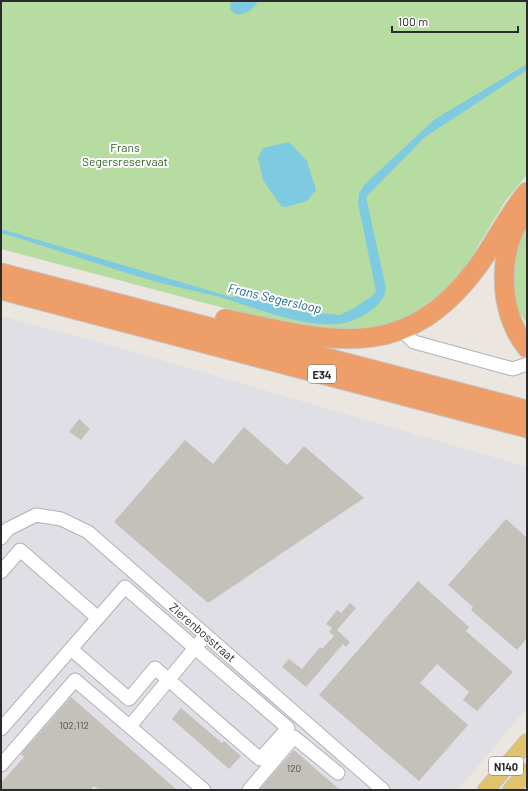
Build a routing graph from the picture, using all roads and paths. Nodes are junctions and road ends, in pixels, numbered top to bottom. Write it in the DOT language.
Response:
graph roads {
  1 [pos="527,192"];
  2 [pos="527,210"];
  3 [pos="1,272"];
  4 [pos="1,290"];
  5 [pos="159,314"];
  6 [pos="401,330"];
  7 [pos="527,348"];
  8 [pos="527,364"];
  9 [pos="527,410"];
  10 [pos="527,428"];
  11 [pos="5,533"];
  12 [pos="1,572"];
  13 [pos="137,574"];
  14 [pos="126,587"];
  15 [pos="98,618"];
  16 [pos="206,635"];
  17 [pos="195,648"];
  18 [pos="71,649"];
  19 [pos="169,680"];
  20 [pos="298,716"];
  21 [pos="130,726"];
  22 [pos="288,728"];
  23 [pos="1,729"];
  24 [pos="527,742"];
  25 [pos="1,765"];
  26 [pos="527,772"];
  27 [pos="338,773"];
  28 [pos="204,790"];
  29 [pos="249,790"];
  30 [pos="383,790"];
  31 [pos="486,790"];
  32 [pos="511,790"];
  1 -- 6 [label="highway"];
  2 -- 7 [label="highway"];
  3 -- 5 [label="highway, E34"];
  4 -- 10 [label="highway, E34"];
  5 -- 6 [label="highway"];
  5 -- 9 [label="highway, E34"];
  6 -- 8 [label="street"];
  11 -- 13 [label="street, Zierenbosstraat"];
  12 -- 15 [label="street"];
  13 -- 14 [label="street"];
  13 -- 16 [label="street, Zierenbosstraat"];
  14 -- 15 [label="street"];
  14 -- 17 [label="street"];
  15 -- 18 [label="street"];
  16 -- 17 [label="street"];
  16 -- 20 [label="street, Zierenbosstraat"];
  17 -- 19 [label="street"];
  17 -- 22 [label="street"];
  18 -- 19 [label="street"];
  18 -- 23 [label="street"];
  19 -- 21 [label="street"];
  19 -- 22 [label="street"];
  20 -- 22 [label="street"];
  20 -- 30 [label="street, Zierenbosstraat"];
  21 -- 25 [label="street"];
  21 -- 28 [label="street"];
  24 -- 31 [label="main road, N140"];
  26 -- 32 [label="main road, N140"];
  27 -- 29 [label="street"];
}
